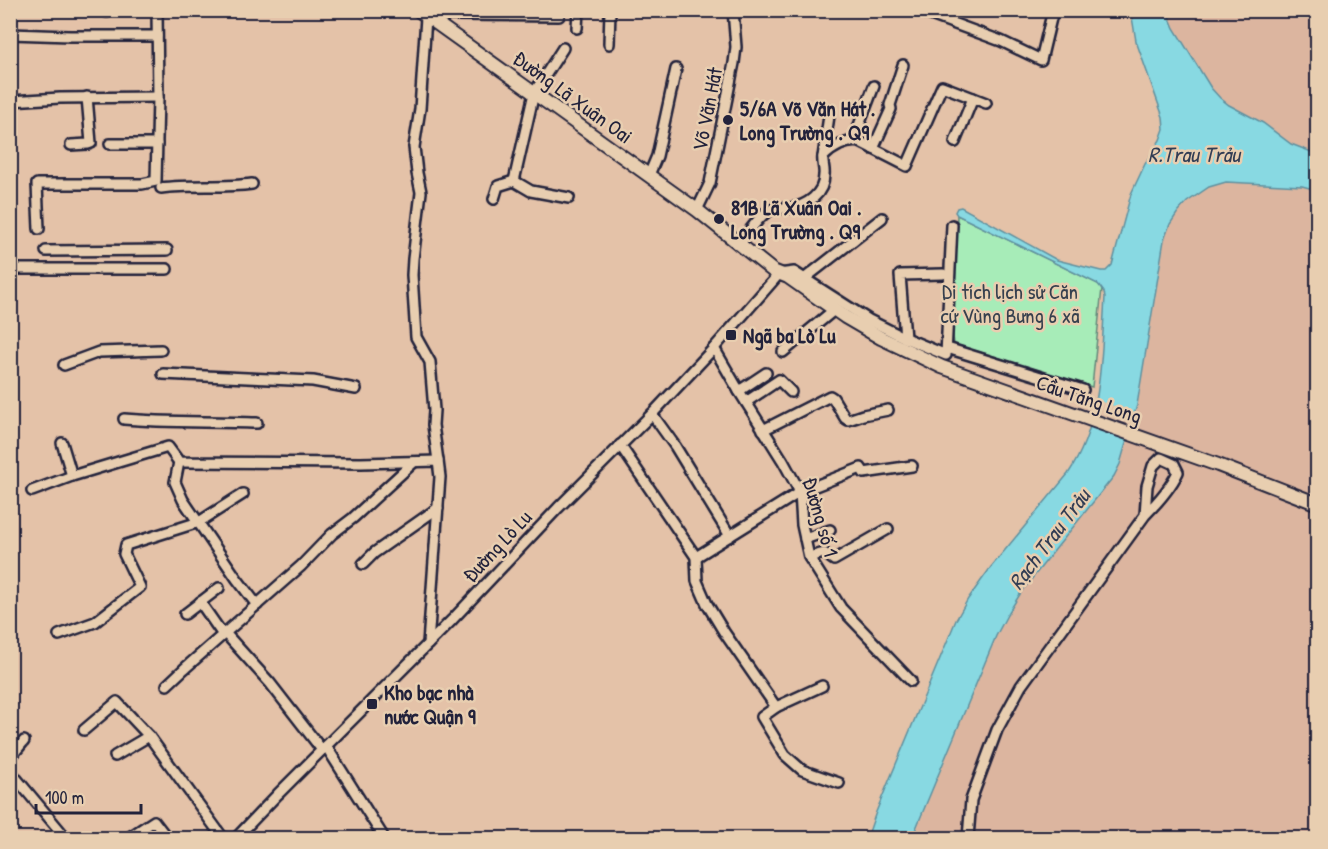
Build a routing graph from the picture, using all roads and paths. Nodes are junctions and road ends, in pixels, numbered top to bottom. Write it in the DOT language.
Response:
graph roads {
  1 [pos="157,10"];
  2 [pos="578,10"];
  3 [pos="610,10"];
  4 [pos="734,10"];
  5 [pos="918,10"];
  6 [pos="1053,10"];
  7 [pos="420,12"];
  8 [pos="453,13"];
  9 [pos="559,16"];
  10 [pos="442,26"];
  11 [pos="577,28"];
  12 [pos="10,34"];
  13 [pos="157,36"];
  14 [pos="609,45"];
  15 [pos="563,48"];
  16 [pos="903,65"];
  17 [pos="676,69"];
  18 [pos="874,86"];
  19 [pos="534,93"];
  20 [pos="158,97"];
  21 [pos="87,98"];
  22 [pos="973,98"];
  23 [pos="10,101"];
  24 [pos="986,103"];
  25 [pos="830,108"];
  26 [pos="853,141"];
  27 [pos="955,142"];
  28 [pos="110,144"];
  29 [pos="157,144"];
  30 [pos="71,145"];
  31 [pos="873,149"];
  32 [pos="823,156"];
  33 [pos="649,175"];
  34 [pos="514,181"];
  35 [pos="252,184"];
  36 [pos="159,185"];
  37 [pos="569,198"];
  38 [pos="494,199"];
  39 [pos="697,210"];
  40 [pos="882,218"];
  41 [pos="952,225"];
  42 [pos="39,229"];
  43 [pos="739,245"];
  44 [pos="167,250"];
  45 [pos="46,251"];
  46 [pos="11,269"];
  47 [pos="167,269"];
  48 [pos="779,274"];
  49 [pos="943,274"];
  50 [pos="804,279"];
  51 [pos="834,310"];
  52 [pos="905,338"];
  53 [pos="714,348"];
  54 [pos="161,350"];
  55 [pos="947,351"];
  56 [pos="783,352"];
  57 [pos="64,365"];
  58 [pos="766,373"];
  59 [pos="163,374"];
  60 [pos="356,389"];
  61 [pos="1083,390"];
  62 [pos="739,391"];
  63 [pos="791,392"];
  64 [pos="746,402"];
  65 [pos="888,410"];
  66 [pos="652,414"];
  67 [pos="124,419"];
  68 [pos="257,423"];
  69 [pos="764,430"];
  70 [pos="62,443"];
  71 [pos="620,446"];
  72 [pos="438,461"];
  73 [pos="179,462"];
  74 [pos="414,462"];
  75 [pos="912,466"];
  76 [pos="72,476"];
  77 [pos="32,490"];
  78 [pos="800,492"];
  79 [pos="243,494"];
  80 [pos="1312,502"];
  81 [pos="438,508"];
  82 [pos="1145,516"];
  83 [pos="199,522"];
  84 [pos="888,529"];
  85 [pos="830,530"];
  86 [pos="730,536"];
  87 [pos="805,539"];
  88 [pos="696,557"];
  89 [pos="809,557"];
  90 [pos="363,564"];
  91 [pos="219,588"];
  92 [pos="200,602"];
  93 [pos="257,604"];
  94 [pos="185,614"];
  95 [pos="224,634"];
  96 [pos="59,635"];
  97 [pos="428,644"];
  98 [pos="911,681"];
  99 [pos="167,685"];
  100 [pos="822,686"];
  101 [pos="776,708"];
  102 [pos="84,730"];
  103 [pos="149,736"];
  104 [pos="24,741"];
  105 [pos="324,748"];
  106 [pos="115,756"];
  107 [pos="10,758"];
  108 [pos="10,771"];
  109 [pos="839,783"];
  110 [pos="66,838"];
  111 [pos="128,838"];
  112 [pos="167,838"];
  113 [pos="223,838"];
  114 [pos="236,838"];
  115 [pos="384,838"];
  116 [pos="968,838"];
  1 -- 13 [label="street"];
  2 -- 11 [label="street"];
  3 -- 14 [label="street"];
  4 -- 39 [label="street, Võ Văn Hát"];
  5 -- 6 [label="street"];
  7 -- 10 [label="main road, Đường Lã Xuân Oai"];
  7 -- 72 [label="street"];
  8 -- 9 [label="street"];
  8 -- 10 [label="street"];
  10 -- 19 [label="main road, Đường Lã Xuân Oai"];
  12 -- 13 [label="street"];
  13 -- 20 [label="street"];
  15 -- 19 [label="street"];
  16 -- 31 [label="street"];
  17 -- 33 [label="street"];
  18 -- 26 [label="street"];
  19 -- 33 [label="main road, Đường Lã Xuân Oai"];
  19 -- 34 [label="street"];
  20 -- 21 [label="street"];
  20 -- 29 [label="street"];
  21 -- 23 [label="street"];
  21 -- 30 [label="street"];
  22 -- 24 [label="street"];
  22 -- 27 [label="street"];
  22 -- 31 [label="street"];
  25 -- 32 [label="street"];
  26 -- 31 [label="street"];
  26 -- 32 [label="street"];
  28 -- 29 [label="street"];
  29 -- 36 [label="street"];
  32 -- 43 [label="street"];
  33 -- 39 [label="main road, Đường Lã Xuân Oai"];
  34 -- 37 [label="street"];
  34 -- 38 [label="street"];
  35 -- 36 [label="street"];
  36 -- 42 [label="street"];
  39 -- 43 [label="main road, Đường Lã Xuân Oai"];
  40 -- 50 [label="street"];
  41 -- 55 [label="street"];
  43 -- 48 [label="main road, Đường Lã Xuân Oai"];
  44 -- 45 [label="street"];
  46 -- 47 [label="street"];
  48 -- 50 [label="street"];
  48 -- 51 [label="main road, Cầu Tăng Long"];
  48 -- 53 [label="street, Đường Lò Lu"];
  49 -- 52 [label="street"];
  50 -- 52 [label="street"];
  51 -- 56 [label="street"];
  51 -- 80 [label="main road, Cầu Tăng Long"];
  52 -- 55 [label="street"];
  53 -- 62 [label="street, Đường số 1"];
  53 -- 66 [label="street, Đường Lò Lu"];
  54 -- 57 [label="street"];
  55 -- 61 [label="street"];
  58 -- 62 [label="street"];
  59 -- 60 [label="street"];
  62 -- 64 [label="street, Đường số 1"];
  63 -- 64 [label="street"];
  64 -- 69 [label="street, Đường số 1"];
  65 -- 69 [label="street"];
  66 -- 71 [label="street, Đường Lò Lu"];
  66 -- 86 [label="street"];
  67 -- 68 [label="street"];
  69 -- 78 [label="street, Đường số 1"];
  70 -- 76 [label="street"];
  71 -- 88 [label="street"];
  71 -- 97 [label="street, Đường Lò Lu"];
  72 -- 74 [label="street"];
  72 -- 81 [label="street"];
  73 -- 74 [label="street"];
  73 -- 76 [label="street"];
  73 -- 83 [label="street"];
  74 -- 93 [label="street"];
  75 -- 78 [label="street"];
  76 -- 77 [label="street"];
  78 -- 86 [label="street"];
  78 -- 87 [label="street, Đường số 1"];
  79 -- 83 [label="street"];
  81 -- 90 [label="street"];
  81 -- 97 [label="street"];
  82 -- 82 [label="street"];
  82 -- 116 [label="street"];
  83 -- 93 [label="street"];
  83 -- 96 [label="street"];
  84 -- 89 [label="street"];
  85 -- 87 [label="street"];
  86 -- 88 [label="street"];
  87 -- 89 [label="street, Đường số 1"];
  88 -- 101 [label="street"];
  89 -- 98 [label="street, Đường số 1"];
  91 -- 92 [label="street"];
  92 -- 94 [label="street"];
  92 -- 95 [label="street"];
  93 -- 95 [label="street"];
  95 -- 99 [label="street"];
  95 -- 105 [label="street"];
  97 -- 105 [label="street, Đường Lò Lu"];
  100 -- 101 [label="street"];
  101 -- 109 [label="street"];
  102 -- 103 [label="street"];
  103 -- 106 [label="street"];
  103 -- 113 [label="street"];
  104 -- 107 [label="street"];
  105 -- 114 [label="street, Đường Lò Lu"];
  105 -- 115 [label="street"];
  108 -- 110 [label="street"];
  111 -- 112 [label="street"];
}
